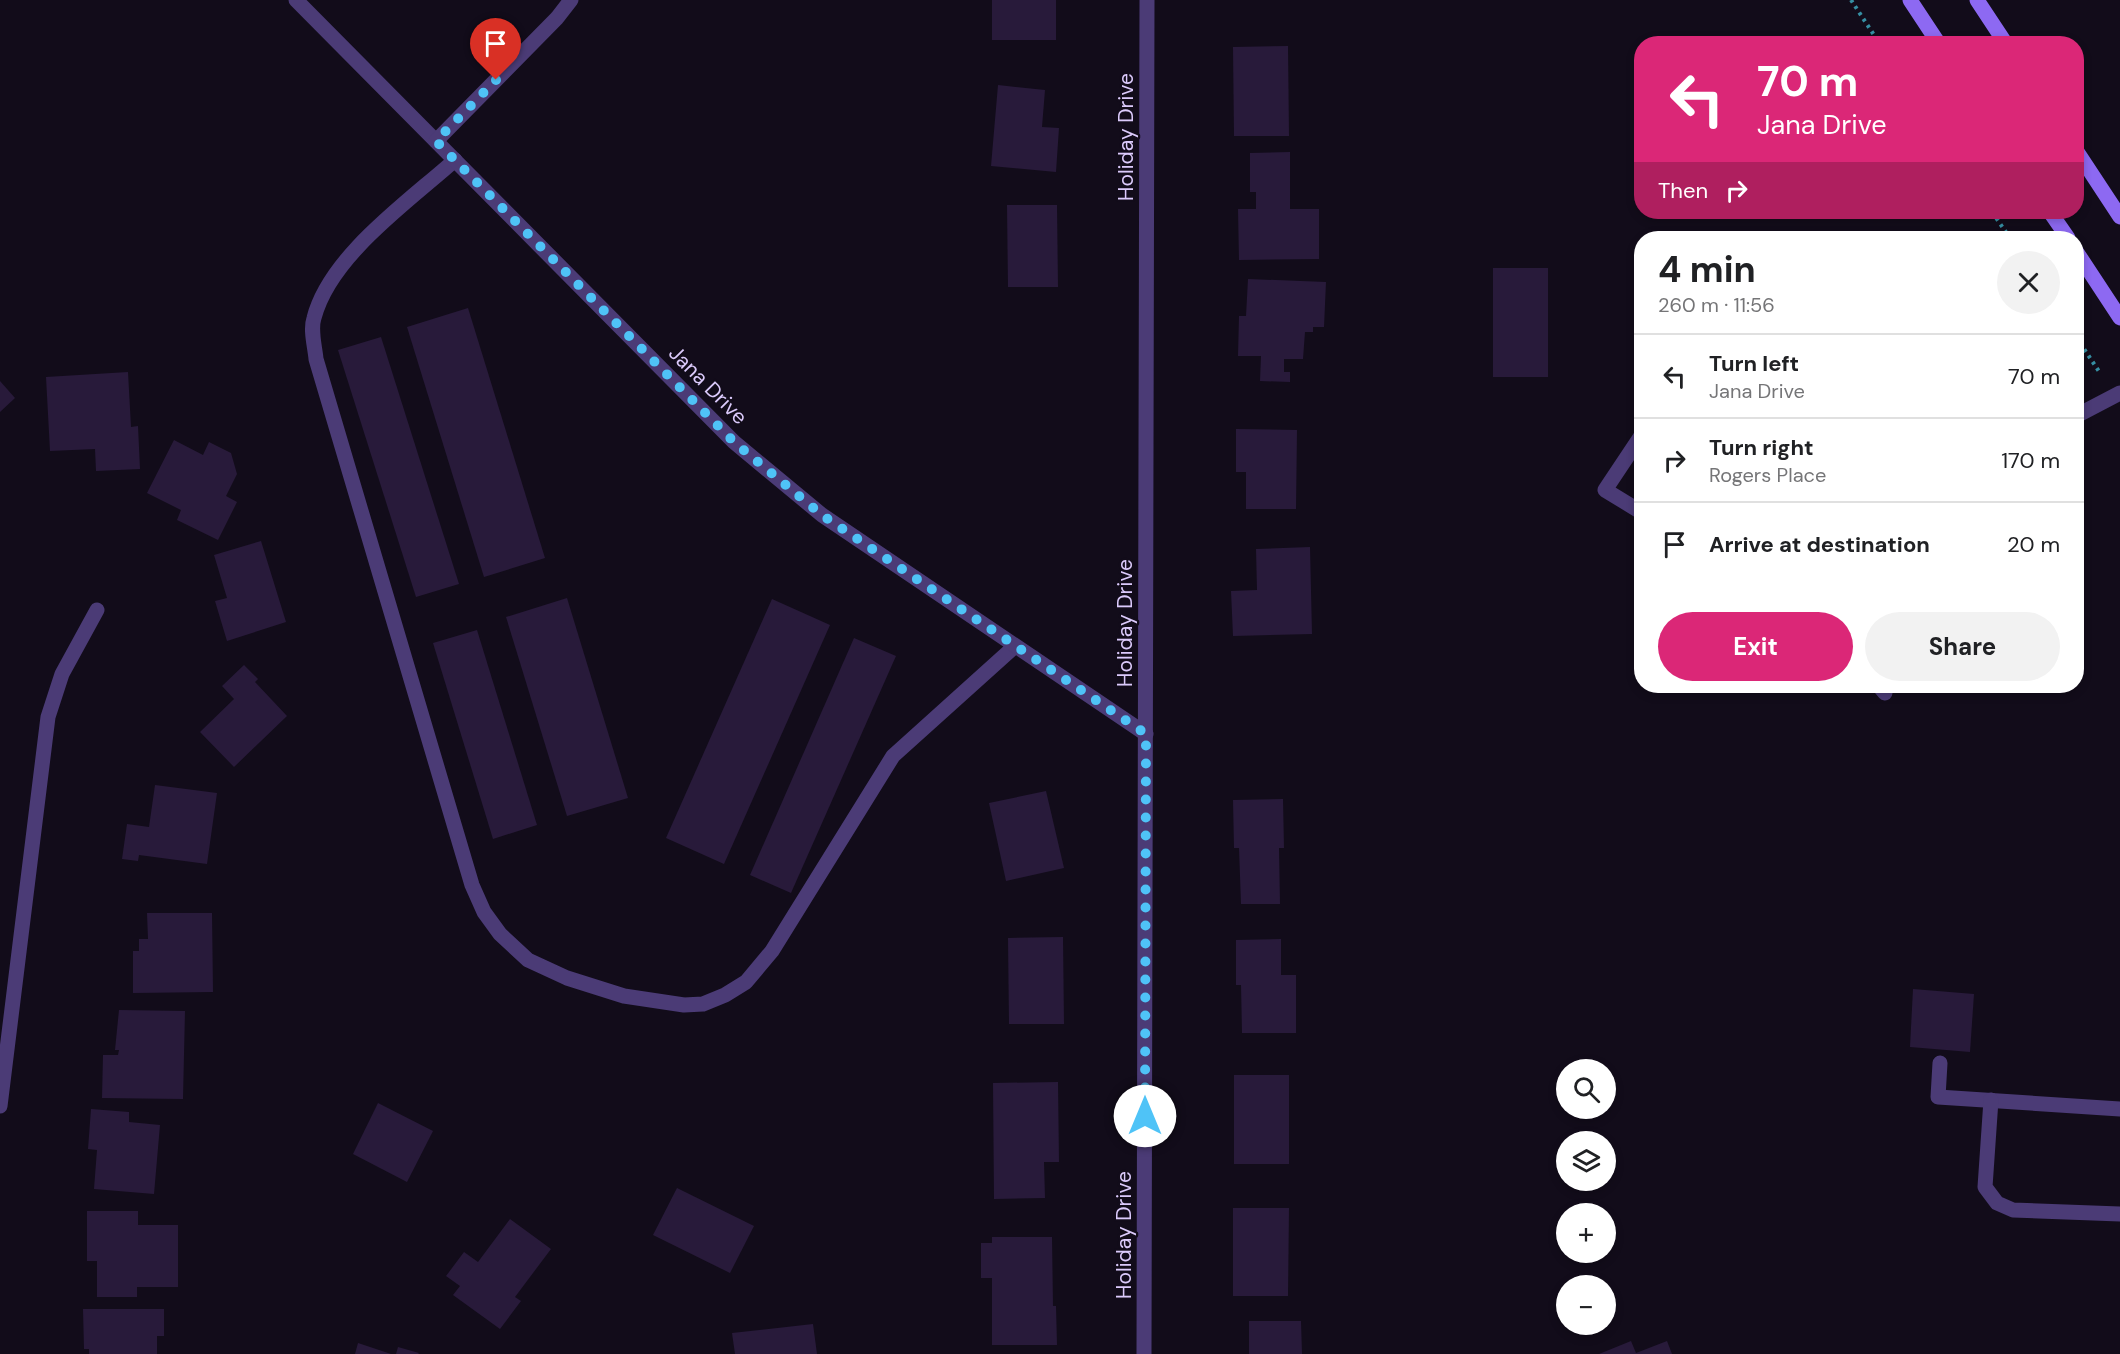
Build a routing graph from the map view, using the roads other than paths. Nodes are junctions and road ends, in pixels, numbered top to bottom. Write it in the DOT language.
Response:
graph roads {
  1 [pos="296,0"];
  2 [pos="571,0"];
  3 [pos="1147,0"];
  4 [pos="1910,0"];
  5 [pos="1977,0"];
  6 [pos="1934,36"];
  7 [pos="2001,36"];
  8 [pos="436,141"];
  9 [pos="455,160"];
  10 [pos="2084,162"];
  11 [pos="2120,217"];
  12 [pos="2084,263"];
  13 [pos="2120,318"];
  14 [pos="2118,395"];
  15 [pos="2084,412"];
  16 [pos="1634,446"];
  17 [pos="1634,508"];
  18 [pos="97,610"];
  19 [pos="1015,646"];
  20 [pos="1146,734"];
  21 [pos="1940,1063"];
  22 [pos="1991,1100"];
  23 [pos="0,1106"];
  24 [pos="2120,1109"];
  25 [pos="2120,1214"];
  26 [pos="1144,1354"];
  1 -- 8 [label="street, Jana Drive"];
  2 -- 8 [label="street"];
  3 -- 20 [label="street, Holiday Drive"];
  4 -- 6 [label="main road"];
  5 -- 7 [label="main road"];
  8 -- 9 [label="street, Jana Drive"];
  9 -- 19 [label="street, Jana Drive"];
  9 -- 19 [label="street"];
  10 -- 11 [label="main road"];
  12 -- 13 [label="main road"];
  14 -- 15 [label="street"];
  16 -- 17 [label="street"];
  18 -- 23 [label="street"];
  19 -- 20 [label="street, Jana Drive"];
  20 -- 26 [label="street, Holiday Drive"];
  21 -- 22 [label="street"];
  22 -- 24 [label="street"];
  22 -- 25 [label="street"];
}
